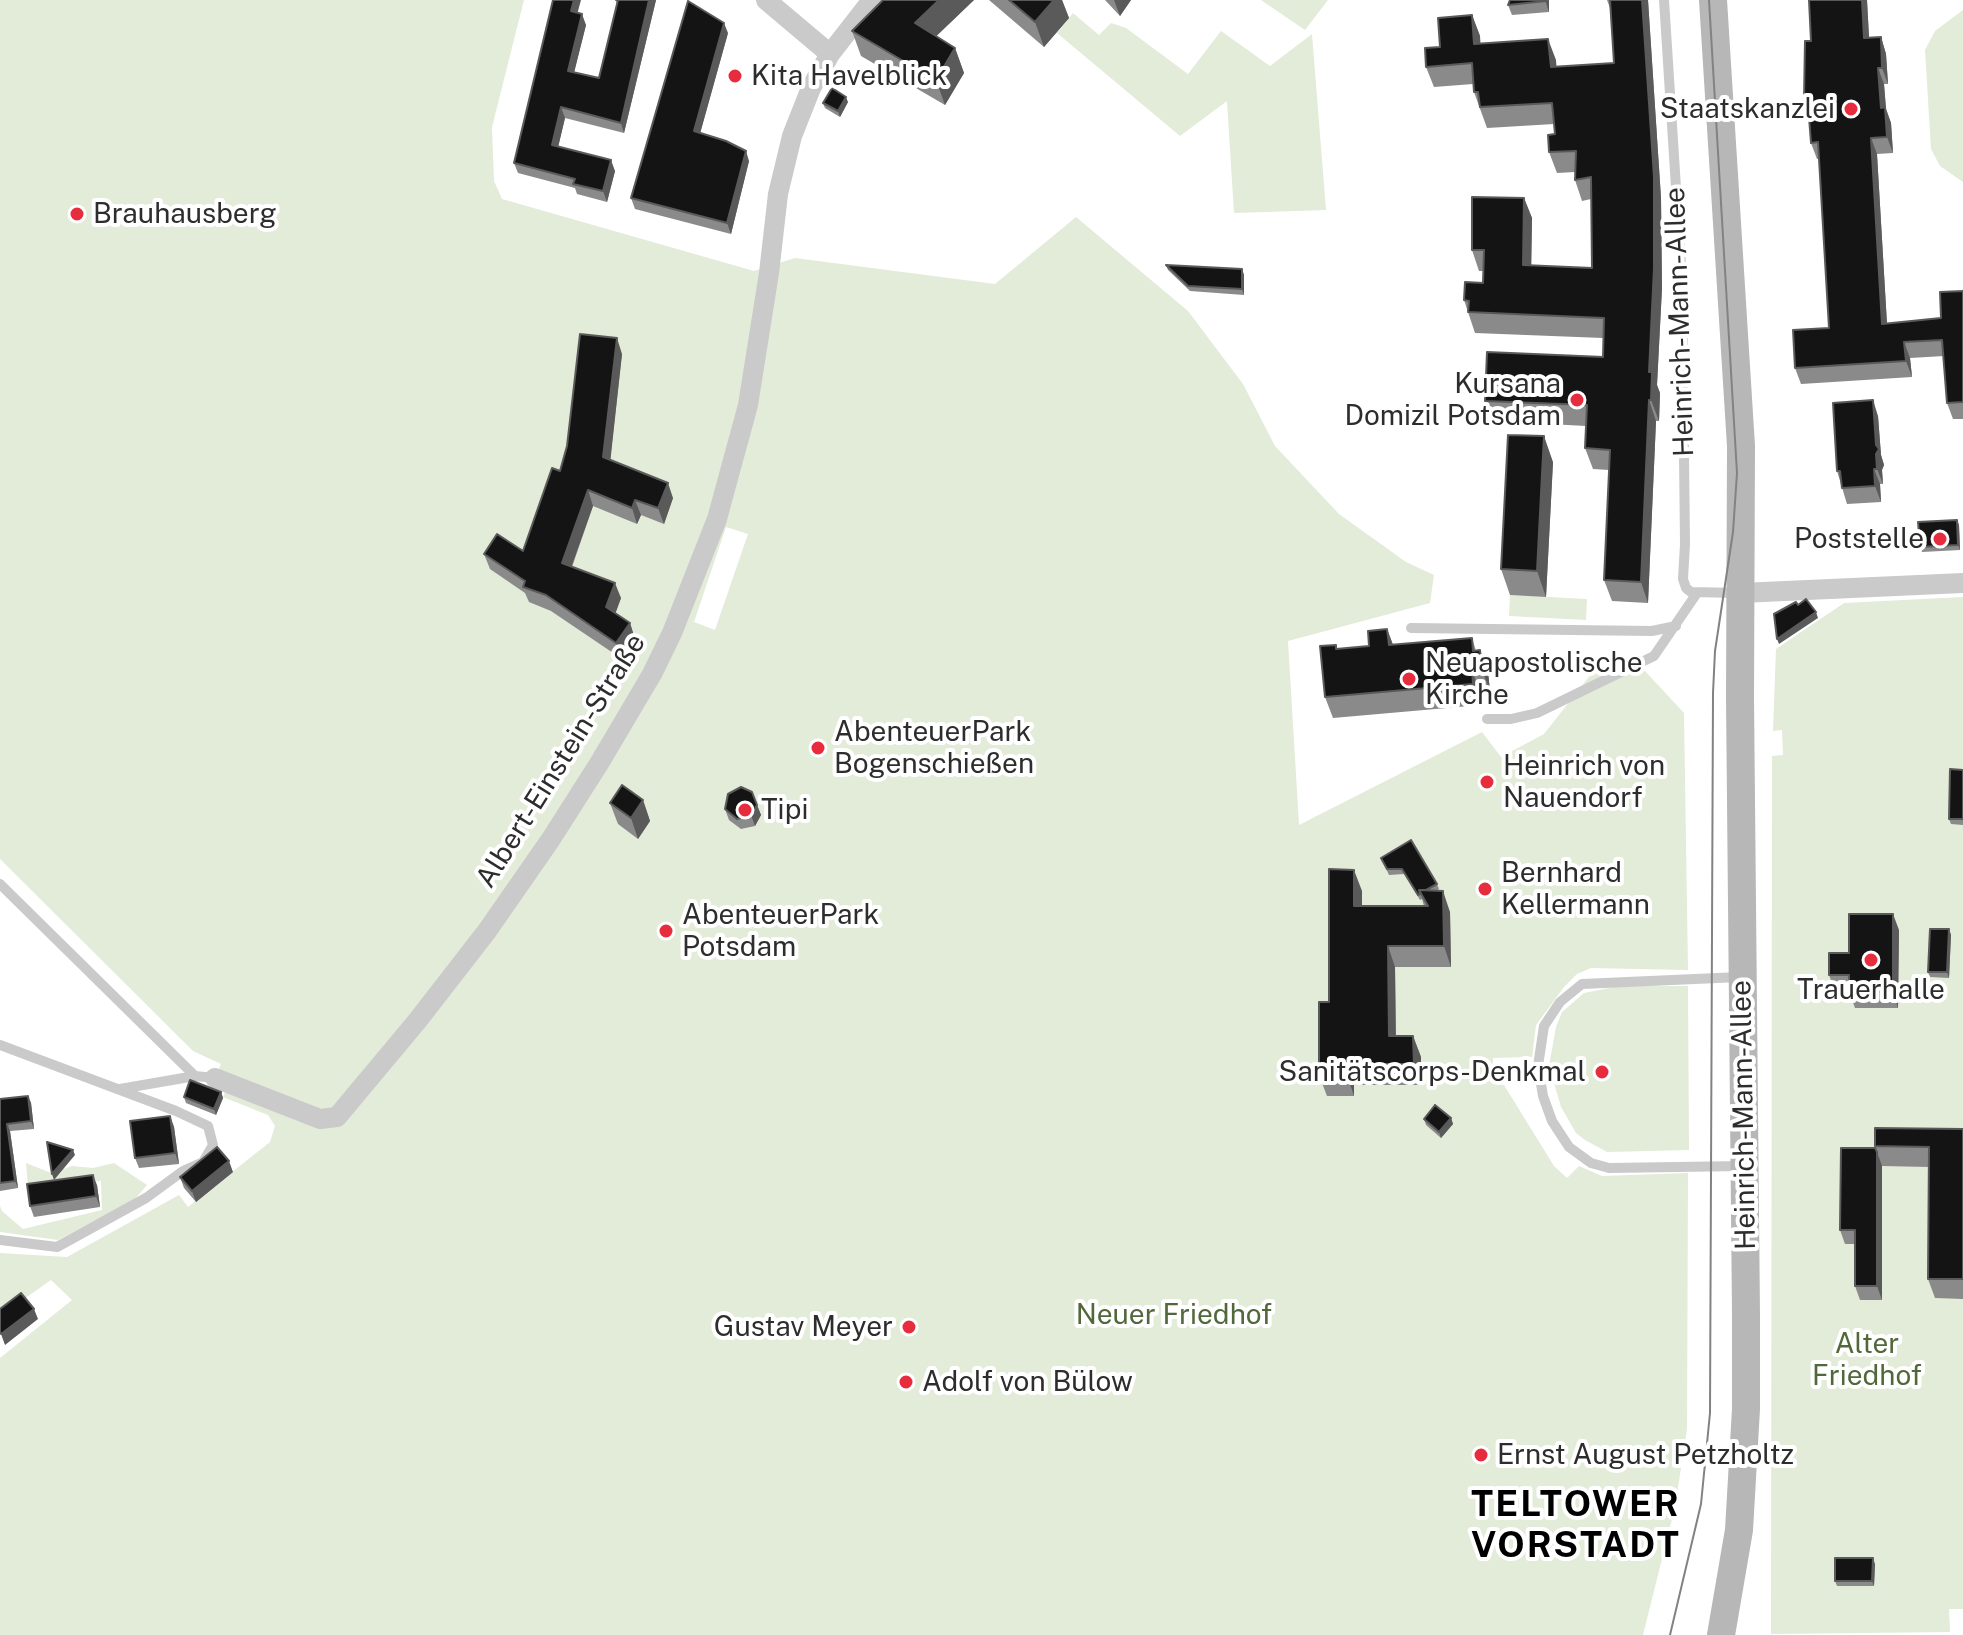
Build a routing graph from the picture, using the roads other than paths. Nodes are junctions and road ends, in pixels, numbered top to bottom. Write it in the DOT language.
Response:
graph roads {
  1 [pos="766,0"];
  2 [pos="872,0"];
  3 [pos="1664,0"];
  4 [pos="1713,0"];
  5 [pos="830,54"];
  6 [pos="1796,109"];
  7 [pos="1720,114"];
  8 [pos="1963,583"];
  9 [pos="1697,593"];
  10 [pos="1741,593"];
  11 [pos="1676,626"];
  12 [pos="1411,628"];
  13 [pos="1487,719"];
  14 [pos="0,884"];
  15 [pos="1743,977"];
  16 [pos="0,1045"];
  17 [pos="205,1077"];
  18 [pos="118,1090"];
  19 [pos="1745,1166"];
  20 [pos="0,1240"];
  21 [pos="1721,1635"];
  1 -- 5 [label="street"];
  2 -- 5 [label="street, Albert-Einstein-Straße"];
  3 -- 9 [label="lane, Heinrich-Mann-Allee"];
  4 -- 7 [label="main road, Heinrich-Mann-Allee"];
  5 -- 17 [label="street, Albert-Einstein-Straße"];
  6 -- 7 [label="lane"];
  7 -- 10 [label="main road, Heinrich-Mann-Allee"];
  8 -- 10 [label="street"];
  9 -- 10 [label="lane"];
  9 -- 11 [label="lane"];
  10 -- 15 [label="main road, Heinrich-Mann-Allee"];
  11 -- 12 [label="lane"];
  11 -- 13 [label="lane"];
  14 -- 17 [label="lane"];
  15 -- 19 [label="main road, Heinrich-Mann-Allee"];
  15 -- 19 [label="lane"];
  16 -- 18 [label="lane"];
  17 -- 18 [label="lane"];
  18 -- 20 [label="lane"];
  19 -- 21 [label="main road, Heinrich-Mann-Allee"];
}
